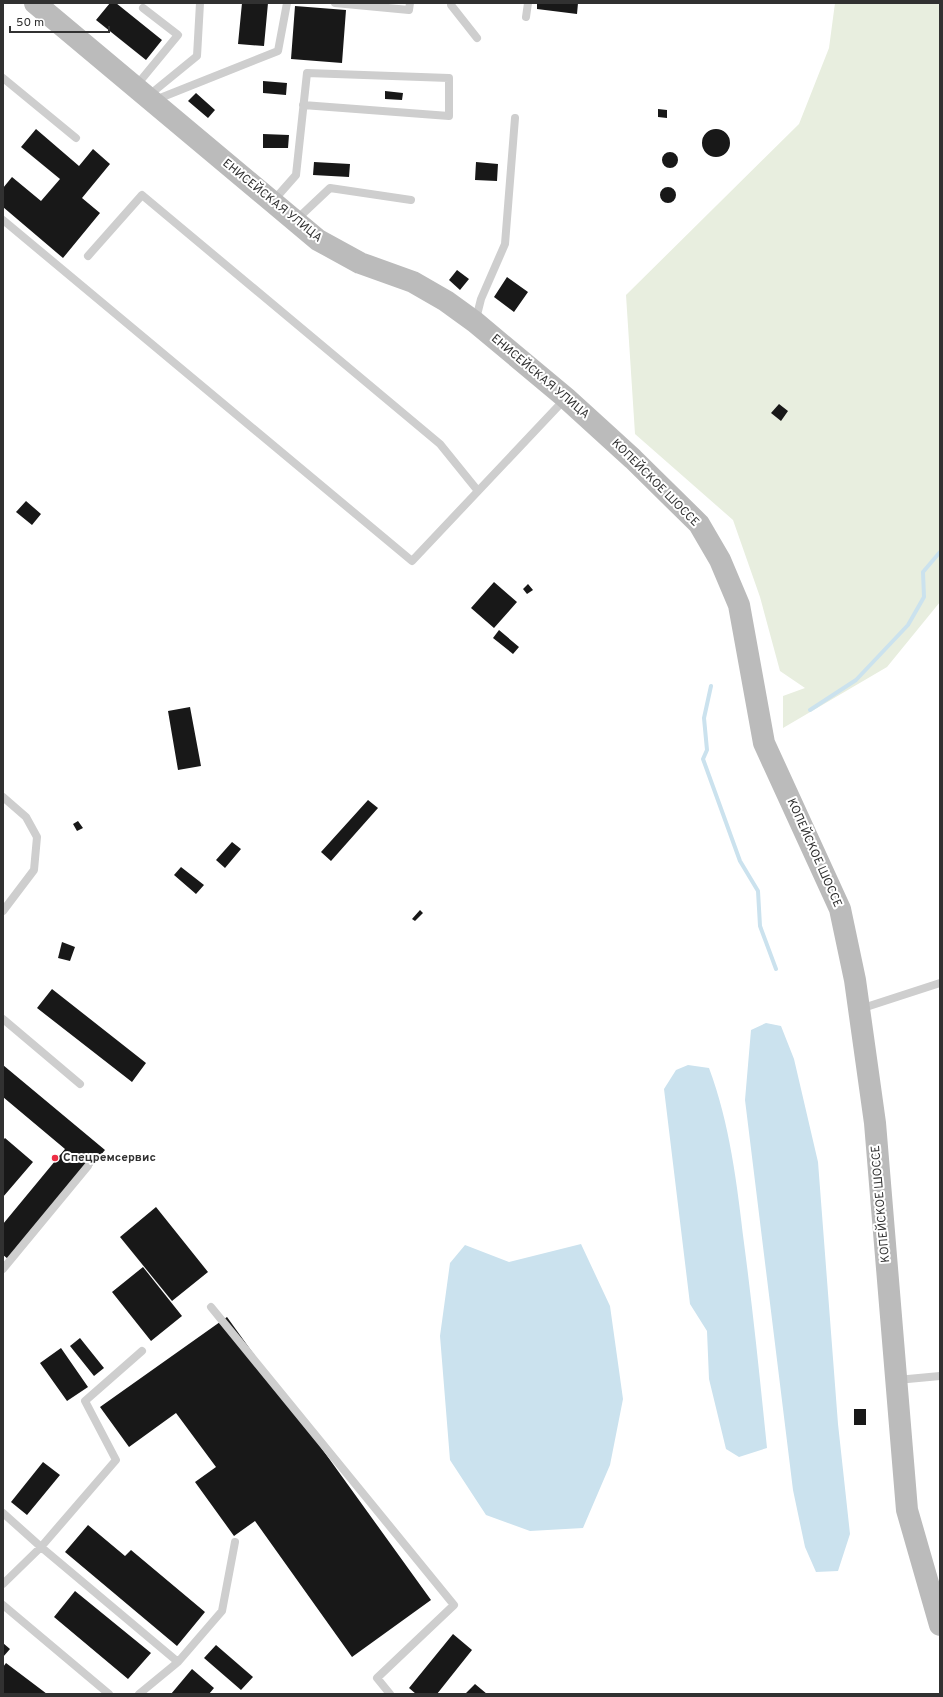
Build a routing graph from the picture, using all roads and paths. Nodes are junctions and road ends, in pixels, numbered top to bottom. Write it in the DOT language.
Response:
graph roads {
  1 [pos="35,3"];
  2 [pos="200,3"];
  3 [pos="287,3"];
  4 [pos="335,3"];
  5 [pos="410,3"];
  6 [pos="451,3"];
  7 [pos="528,3"];
  8 [pos="143,8"];
  9 [pos="526,17"];
  10 [pos="477,38"];
  11 [pos="3,78"];
  12 [pos="145,95"];
  13 [pos="303,105"];
  14 [pos="515,118"];
  15 [pos="76,138"];
  16 [pos="411,200"];
  17 [pos="272,203"];
  18 [pos="3,220"];
  19 [pos="294,221"];
  20 [pos="88,256"];
  21 [pos="475,322"];
  22 [pos="566,398"];
  23 [pos="601,430"];
  24 [pos="478,491"];
  25 [pos="3,797"];
  26 [pos="3,911"];
  27 [pos="940,983"];
  28 [pos="859,1009"];
  29 [pos="3,1019"];
  30 [pos="80,1084"];
  31 [pos="88,1166"];
  32 [pos="3,1269"];
  33 [pos="211,1307"];
  34 [pos="142,1351"];
  35 [pos="940,1376"];
  36 [pos="896,1380"];
  37 [pos="3,1513"];
  38 [pos="235,1542"];
  39 [pos="41,1547"];
  40 [pos="3,1584"];
  41 [pos="3,1605"];
  42 [pos="940,1625"];
  43 [pos="178,1662"];
  44 [pos="109,1694"];
  45 [pos="139,1694"];
  46 [pos="390,1694"];
  1 -- 12 [label="street, ЕНИСЕЙСКАЯ УЛИЦА"];
  2 -- 12 [label="lane"];
  3 -- 12 [label="lane"];
  4 -- 5 [label="lane"];
  6 -- 10 [label="lane"];
  7 -- 9 [label="lane"];
  8 -- 12 [label="lane"];
  11 -- 15 [label="lane"];
  12 -- 17 [label="street, ЕНИСЕЙСКАЯ УЛИЦА"];
  13 -- 13 [label="lane"];
  13 -- 17 [label="lane"];
  14 -- 21 [label="lane"];
  16 -- 19 [label="lane"];
  17 -- 19 [label="street, ЕНИСЕЙСКАЯ УЛИЦА"];
  18 -- 24 [label="lane"];
  19 -- 21 [label="street, ЕНИСЕЙСКАЯ УЛИЦА"];
  20 -- 24 [label="lane"];
  21 -- 22 [label="street, ЕНИСЕЙСКАЯ УЛИЦА"];
  22 -- 23 [label="street, ЕНИСЕЙСКАЯ УЛИЦА"];
  22 -- 24 [label="lane"];
  23 -- 28 [label="street, КОПЕЙСКОЕ ШОССЕ"];
  25 -- 26 [label="lane"];
  27 -- 28 [label="lane"];
  28 -- 36 [label="street, КОПЕЙСКОЕ ШОССЕ"];
  29 -- 30 [label="lane"];
  31 -- 32 [label="lane"];
  33 -- 46 [label="lane"];
  34 -- 39 [label="lane"];
  35 -- 36 [label="lane"];
  36 -- 42 [label="street, КОПЕЙСКОЕ ШОССЕ"];
  37 -- 39 [label="lane"];
  38 -- 43 [label="lane"];
  39 -- 40 [label="lane"];
  39 -- 43 [label="lane"];
  41 -- 44 [label="lane"];
  43 -- 45 [label="lane"];
}
